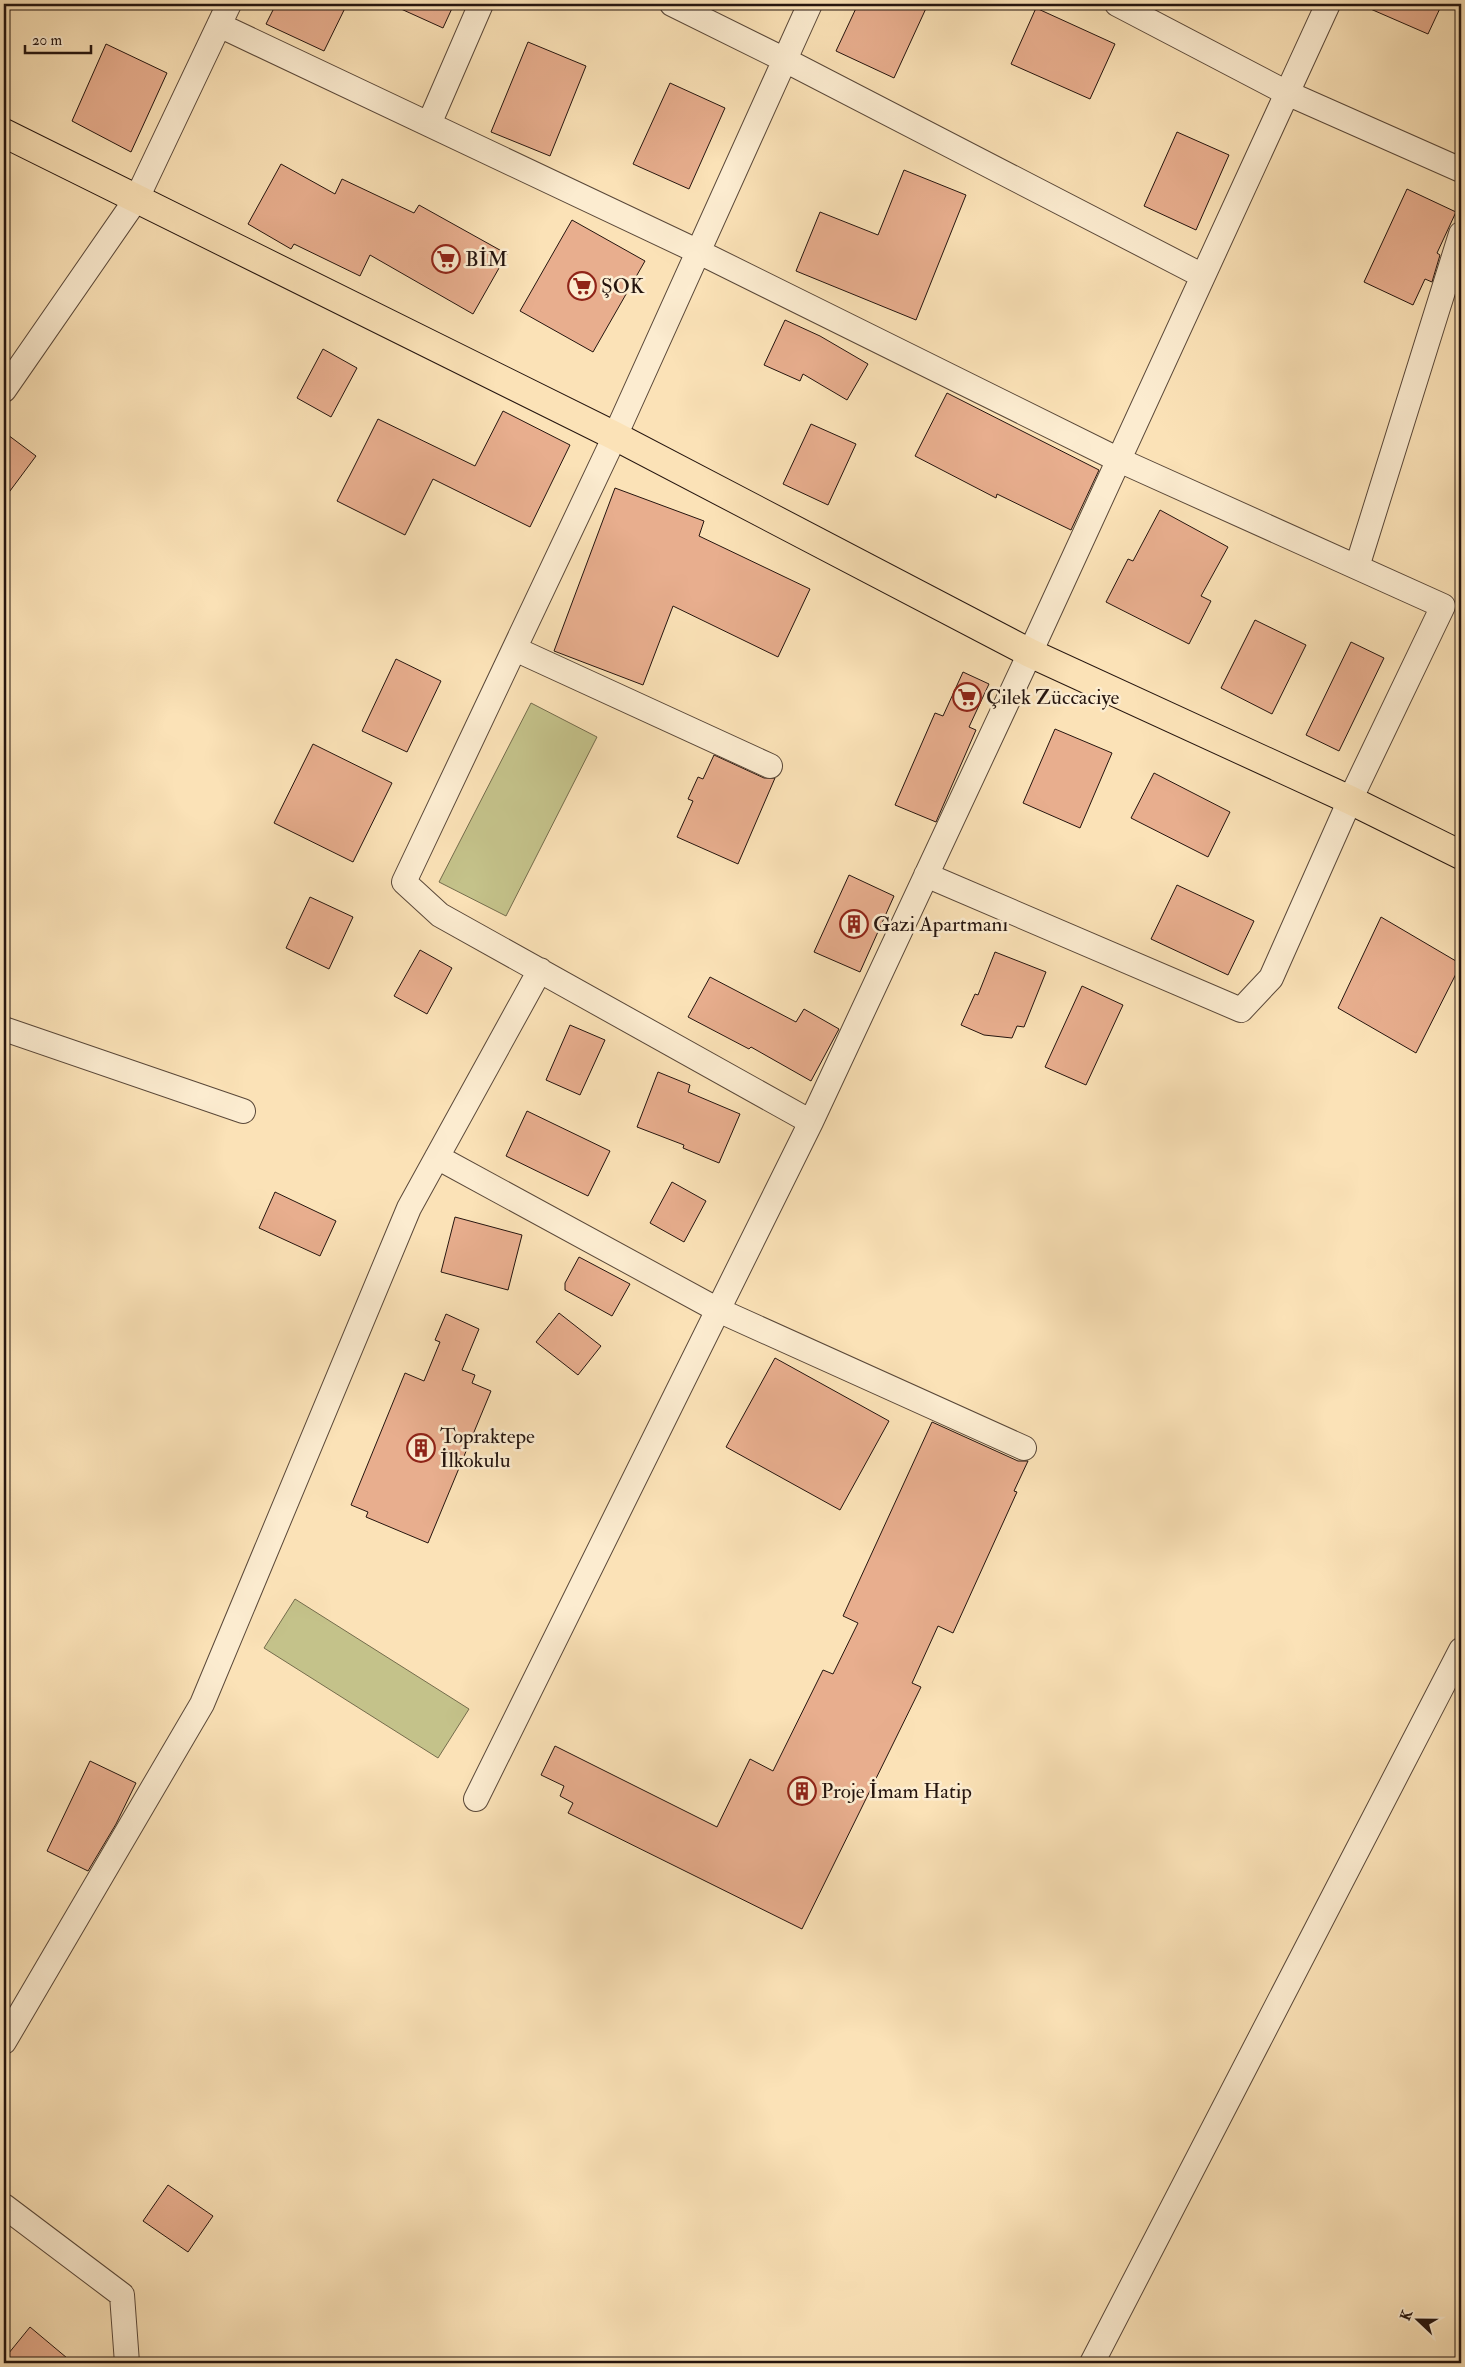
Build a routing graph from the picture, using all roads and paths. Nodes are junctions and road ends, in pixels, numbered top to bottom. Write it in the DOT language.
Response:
graph roads {
  1 [pos="481,4"];
  2 [pos="672,4"];
  3 [pos="810,4"];
  4 [pos="1117,4"];
  5 [pos="1328,4"];
  6 [pos="224,14"];
  7 [pos="785,60"];
  8 [pos="1287,93"];
  9 [pos="429,124"];
  10 [pos="4,133"];
  11 [pos="1461,170"];
  12 [pos="137,198"];
  13 [pos="1461,234"];
  14 [pos="699,252"];
  15 [pos="1203,276"];
  16 [pos="4,390"];
  17 [pos="616,436"];
  18 [pos="1119,460"];
  19 [pos="1357,567"];
  20 [pos="515,649"];
  21 [pos="1030,653"];
  22 [pos="770,766"];
  23 [pos="1350,800"];
  24 [pos="1461,855"];
  25 [pos="926,875"];
  26 [pos="540,970"];
  27 [pos="4,1029"];
  28 [pos="243,1111"];
  29 [pos="811,1122"];
  30 [pos="437,1157"];
  31 [pos="718,1310"];
  32 [pos="1024,1448"];
  33 [pos="1461,1650"];
  34 [pos="476,1799"];
  35 [pos="4,2042"];
  36 [pos="4,2206"];
  37 [pos="127,2363"];
  38 [pos="1092,2363"];
  1 -- 9 [label="street"];
  2 -- 7 [label="street"];
  3 -- 7 [label="street"];
  4 -- 8 [label="street"];
  5 -- 8 [label="street"];
  6 -- 9 [label="street"];
  6 -- 12 [label="street"];
  7 -- 14 [label="street"];
  7 -- 15 [label="street"];
  8 -- 11 [label="street"];
  8 -- 15 [label="street"];
  9 -- 14 [label="street"];
  10 -- 12 [label="main road"];
  12 -- 16 [label="street"];
  12 -- 17 [label="main road"];
  13 -- 19 [label="street"];
  14 -- 17 [label="street"];
  14 -- 18 [label="street"];
  15 -- 18 [label="street"];
  17 -- 20 [label="street"];
  17 -- 21 [label="main road"];
  18 -- 19 [label="street"];
  18 -- 21 [label="street"];
  19 -- 23 [label="street"];
  20 -- 22 [label="street"];
  20 -- 26 [label="street"];
  21 -- 23 [label="main road"];
  21 -- 25 [label="street"];
  23 -- 24 [label="main road"];
  23 -- 25 [label="street"];
  25 -- 29 [label="street"];
  26 -- 29 [label="street"];
  26 -- 30 [label="street"];
  27 -- 28 [label="street"];
  29 -- 31 [label="street"];
  30 -- 31 [label="street"];
  30 -- 35 [label="street"];
  31 -- 32 [label="street"];
  31 -- 34 [label="street"];
  33 -- 38 [label="street"];
  36 -- 37 [label="street"];
}
